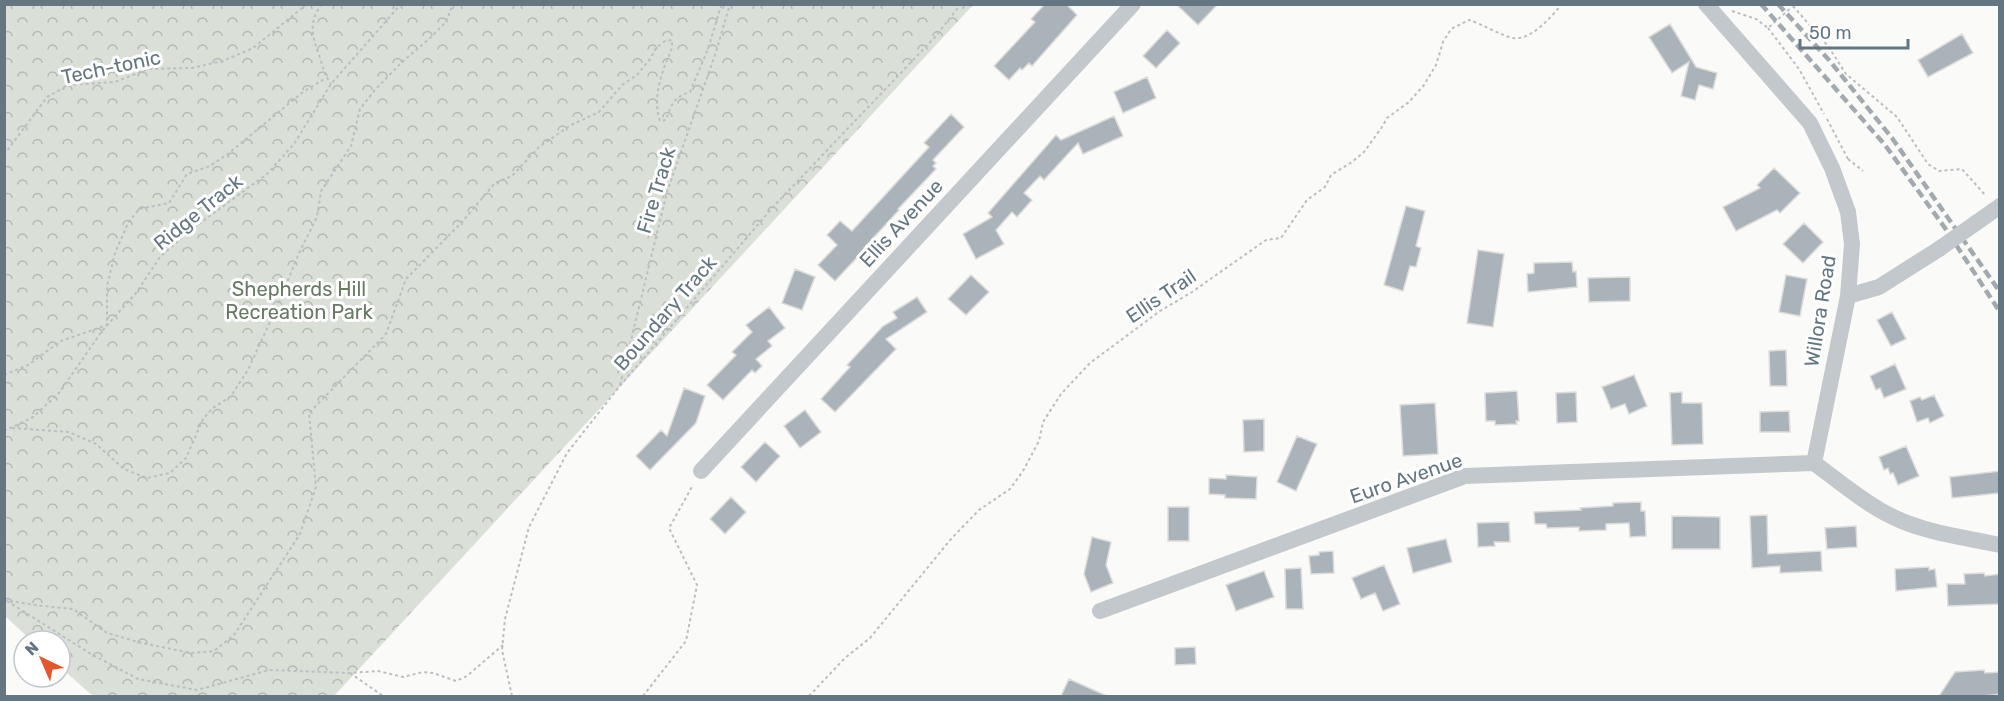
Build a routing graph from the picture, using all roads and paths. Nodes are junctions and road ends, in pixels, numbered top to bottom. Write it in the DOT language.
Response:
graph roads {
  1 [pos="307,4"];
  2 [pos="322,4"];
  3 [pos="401,4"];
  4 [pos="453,4"];
  5 [pos="728,4"];
  6 [pos="961,4"];
  7 [pos="1133,4"];
  8 [pos="1562,4"];
  9 [pos="1706,4"];
  10 [pos="1792,5"];
  11 [pos="1718,18"];
  12 [pos="326,78"];
  13 [pos="331,84"];
  14 [pos="4,155"];
  15 [pos="1848,159"];
  16 [pos="1863,171"];
  17 [pos="1998,207"];
  18 [pos="1848,296"];
  19 [pos="107,325"];
  20 [pos="4,375"];
  21 [pos="619,387"];
  22 [pos="12,428"];
  23 [pos="4,431"];
  24 [pos="1814,463"];
  25 [pos="701,471"];
  26 [pos="2000,545"];
  27 [pos="4,600"];
  28 [pos="1100,611"];
  29 [pos="503,645"];
  30 [pos="350,673"];
  31 [pos="383,696"];
  32 [pos="512,696"];
  33 [pos="643,696"];
  34 [pos="809,696"];
  1 -- 14 [label="path, Tech-tonic"];
  2 -- 12 [label="path"];
  3 -- 13 [label="path, Ridge Track"];
  4 -- 22 [label="path"];
  5 -- 21 [label="path, Fire Track"];
  5 -- 27 [label="path"];
  6 -- 21 [label="path, Boundary Track"];
  7 -- 25 [label="street, Ellis Avenue"];
  8 -- 34 [label="path, Ellis Trail"];
  9 -- 11 [label="street, Willora Road"];
  10 -- 11 [label="path"];
  10 -- 17 [label="path"];
  11 -- 18 [label="street, Willora Road"];
  12 -- 13 [label="path"];
  12 -- 19 [label="path"];
  13 -- 19 [label="path, Ridge Track"];
  15 -- 16 [label="path"];
  17 -- 18 [label="street, bridge"];
  18 -- 24 [label="street, Willora Road"];
  19 -- 20 [label="path"];
  19 -- 22 [label="path, Ridge Track"];
  21 -- 29 [label="path, Boundary Track"];
  22 -- 23 [label="path, Ridge Track"];
  24 -- 26 [label="street"];
  24 -- 28 [label="street, Euro Avenue"];
  25 -- 33 [label="path"];
  27 -- 30 [label="path"];
  29 -- 30 [label="path"];
  29 -- 32 [label="path, Boundary Track"];
  30 -- 31 [label="path"];
}
